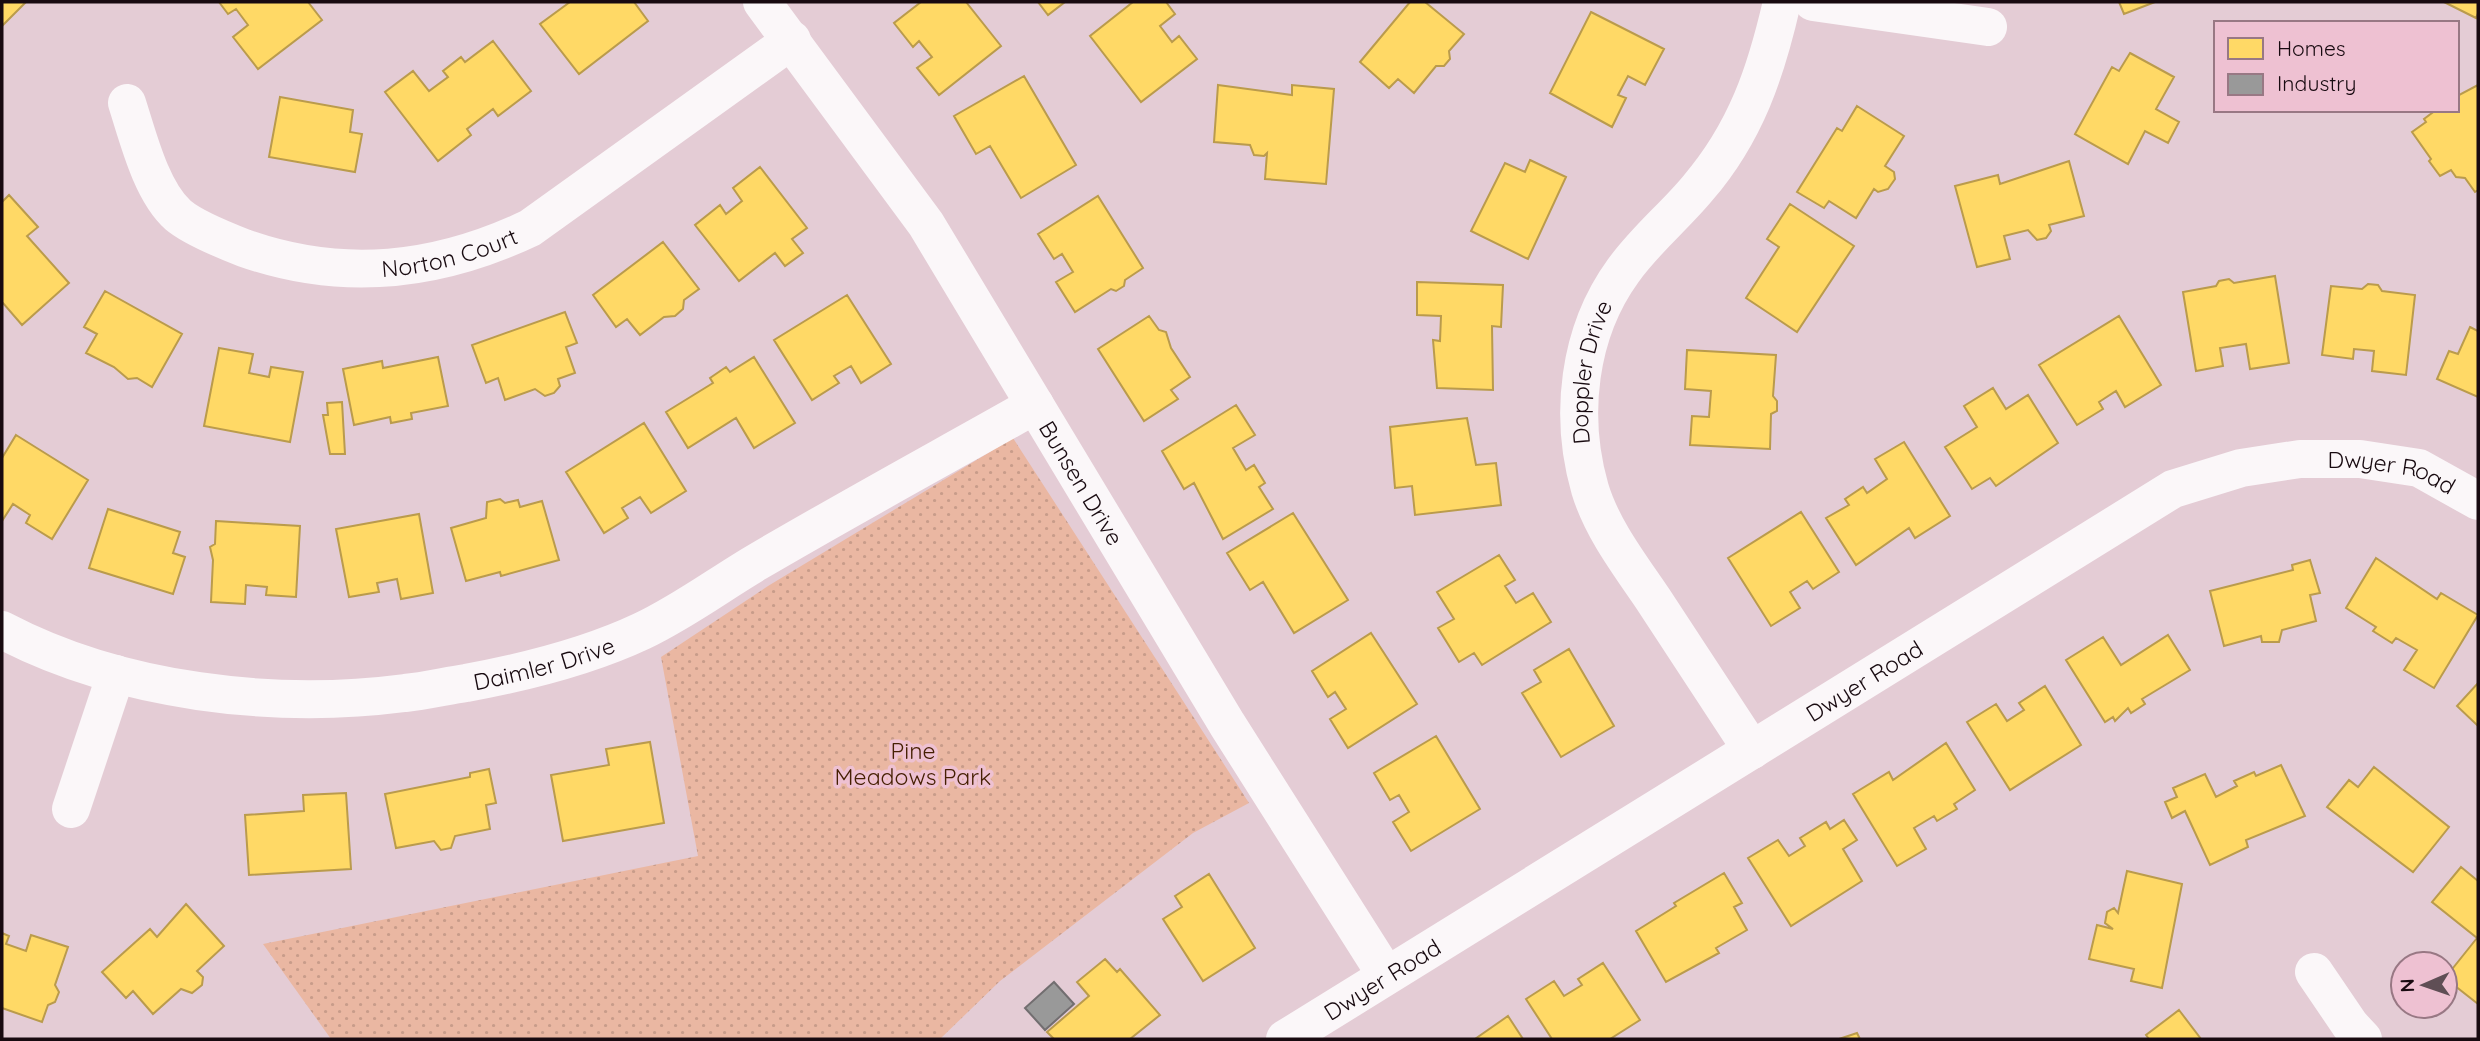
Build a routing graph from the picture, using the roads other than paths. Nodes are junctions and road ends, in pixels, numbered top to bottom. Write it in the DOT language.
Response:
graph roads {
  1 [pos="762,2"];
  2 [pos="1782,2"];
  3 [pos="1813,2"];
  4 [pos="1987,27"];
  5 [pos="792,40"];
  6 [pos="127,103"];
  7 [pos="1035,405"];
  8 [pos="2478,501"];
  9 [pos="2,630"];
  10 [pos="116,674"];
  11 [pos="1752,750"];
  12 [pos="71,809"];
  13 [pos="2314,972"];
  14 [pos="1386,975"];
  15 [pos="1285,1039"];
  16 [pos="2363,1039"];
  1 -- 5 [label="street, Bunsen Drive"];
  2 -- 11 [label="street, Doppler Drive"];
  3 -- 4 [label="street"];
  5 -- 6 [label="street, Norton Court"];
  5 -- 7 [label="street, Bunsen Drive"];
  7 -- 10 [label="street, Daimler Drive"];
  7 -- 14 [label="street, Bunsen Drive"];
  8 -- 11 [label="street, Dwyer Road"];
  9 -- 10 [label="street, Daimler Drive"];
  10 -- 12 [label="street"];
  11 -- 14 [label="street, Dwyer Road"];
  13 -- 16 [label="street"];
  14 -- 15 [label="street, Dwyer Road"];
}
